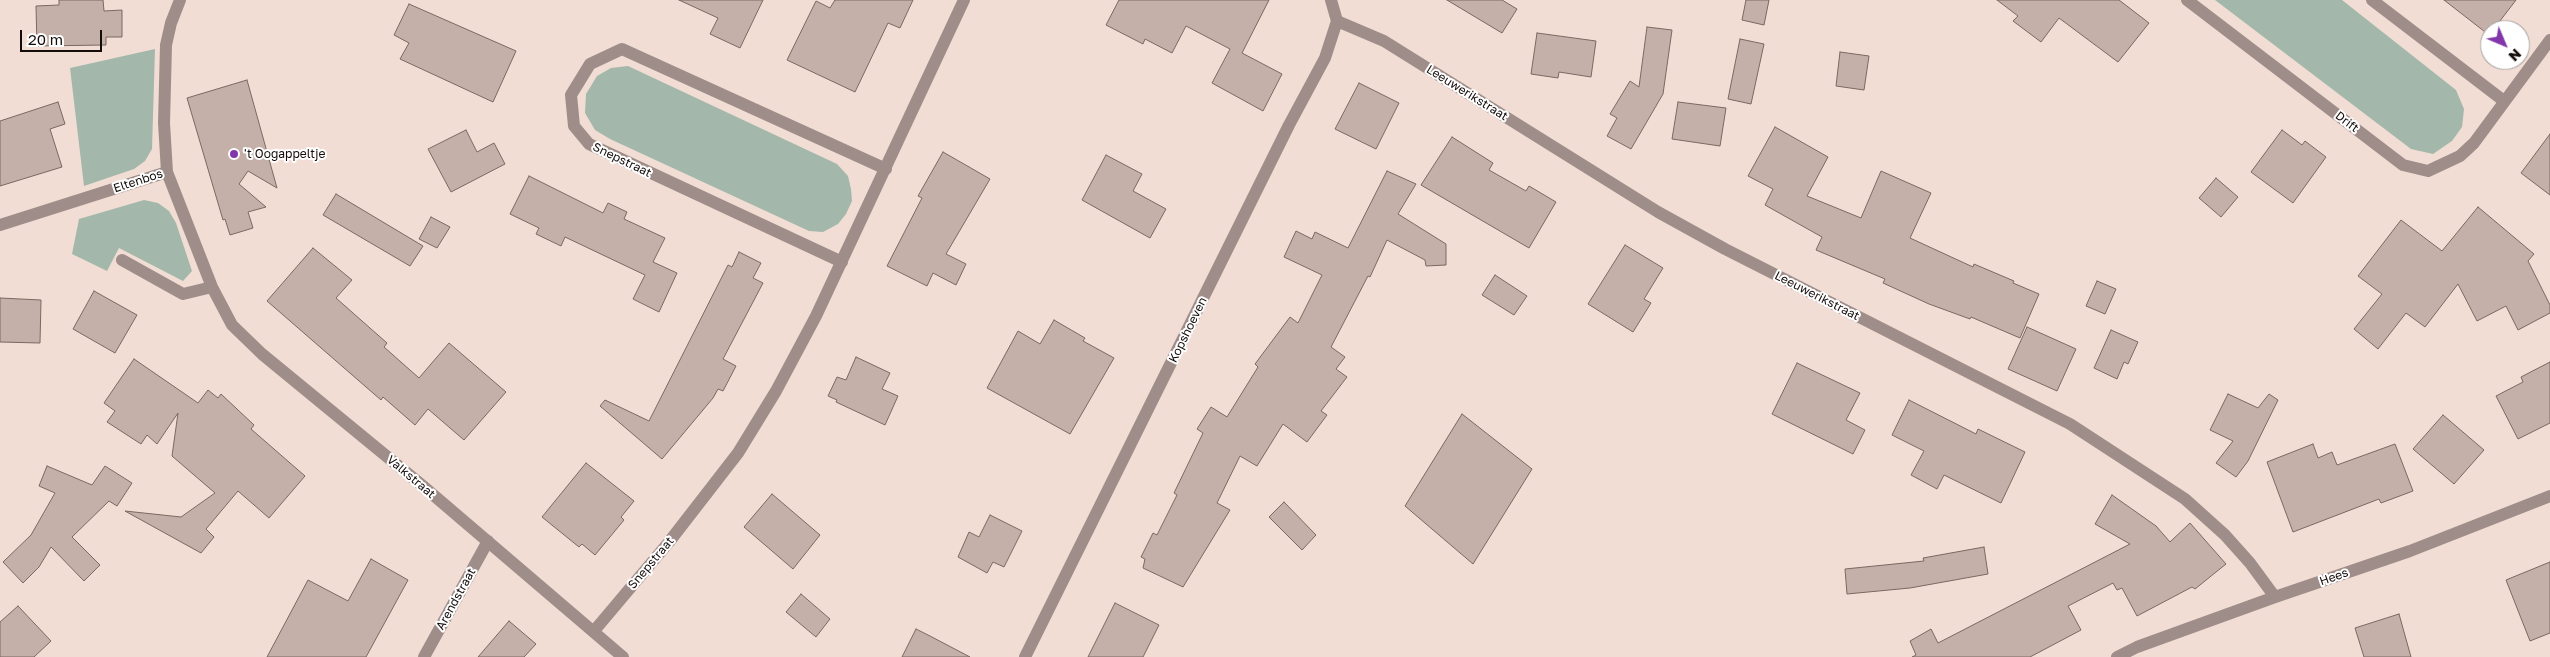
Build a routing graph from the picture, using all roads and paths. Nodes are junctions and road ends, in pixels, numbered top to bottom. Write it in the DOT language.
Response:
graph roads {
  1 [pos="180,0"];
  2 [pos="964,0"];
  3 [pos="1331,0"];
  4 [pos="2187,0"];
  5 [pos="2372,0"];
  6 [pos="1337,21"];
  7 [pos="2550,40"];
  8 [pos="2504,101"];
  9 [pos="886,169"];
  10 [pos="167,172"];
  11 [pos="0,225"];
  12 [pos="122,260"];
  13 [pos="842,262"];
  14 [pos="212,287"];
  15 [pos="2550,496"];
  16 [pos="488,541"];
  17 [pos="2275,597"];
  18 [pos="594,631"];
  19 [pos="424,657"];
  20 [pos="623,657"];
  21 [pos="1025,657"];
  22 [pos="2117,657"];
  1 -- 10 [label="street, Eltenbos"];
  2 -- 9 [label="street, Snepstraat"];
  3 -- 6 [label="street"];
  4 -- 8 [label="street, Drift"];
  5 -- 8 [label="street"];
  6 -- 17 [label="street, Leeuwerikstraat"];
  6 -- 21 [label="street, Kopshoeven"];
  7 -- 8 [label="street, Drift"];
  9 -- 13 [label="street, Snepstraat"];
  9 -- 13 [label="street, Snepstraat"];
  10 -- 11 [label="street, Eltenbos"];
  10 -- 14 [label="street, Valkstraat"];
  12 -- 14 [label="street"];
  13 -- 18 [label="street, Snepstraat"];
  14 -- 16 [label="street, Valkstraat"];
  15 -- 17 [label="street, Hees"];
  16 -- 18 [label="street, Valkstraat"];
  16 -- 19 [label="street, Arendstraat"];
  17 -- 22 [label="street, Hees"];
  18 -- 20 [label="street, Valkstraat"];
}
